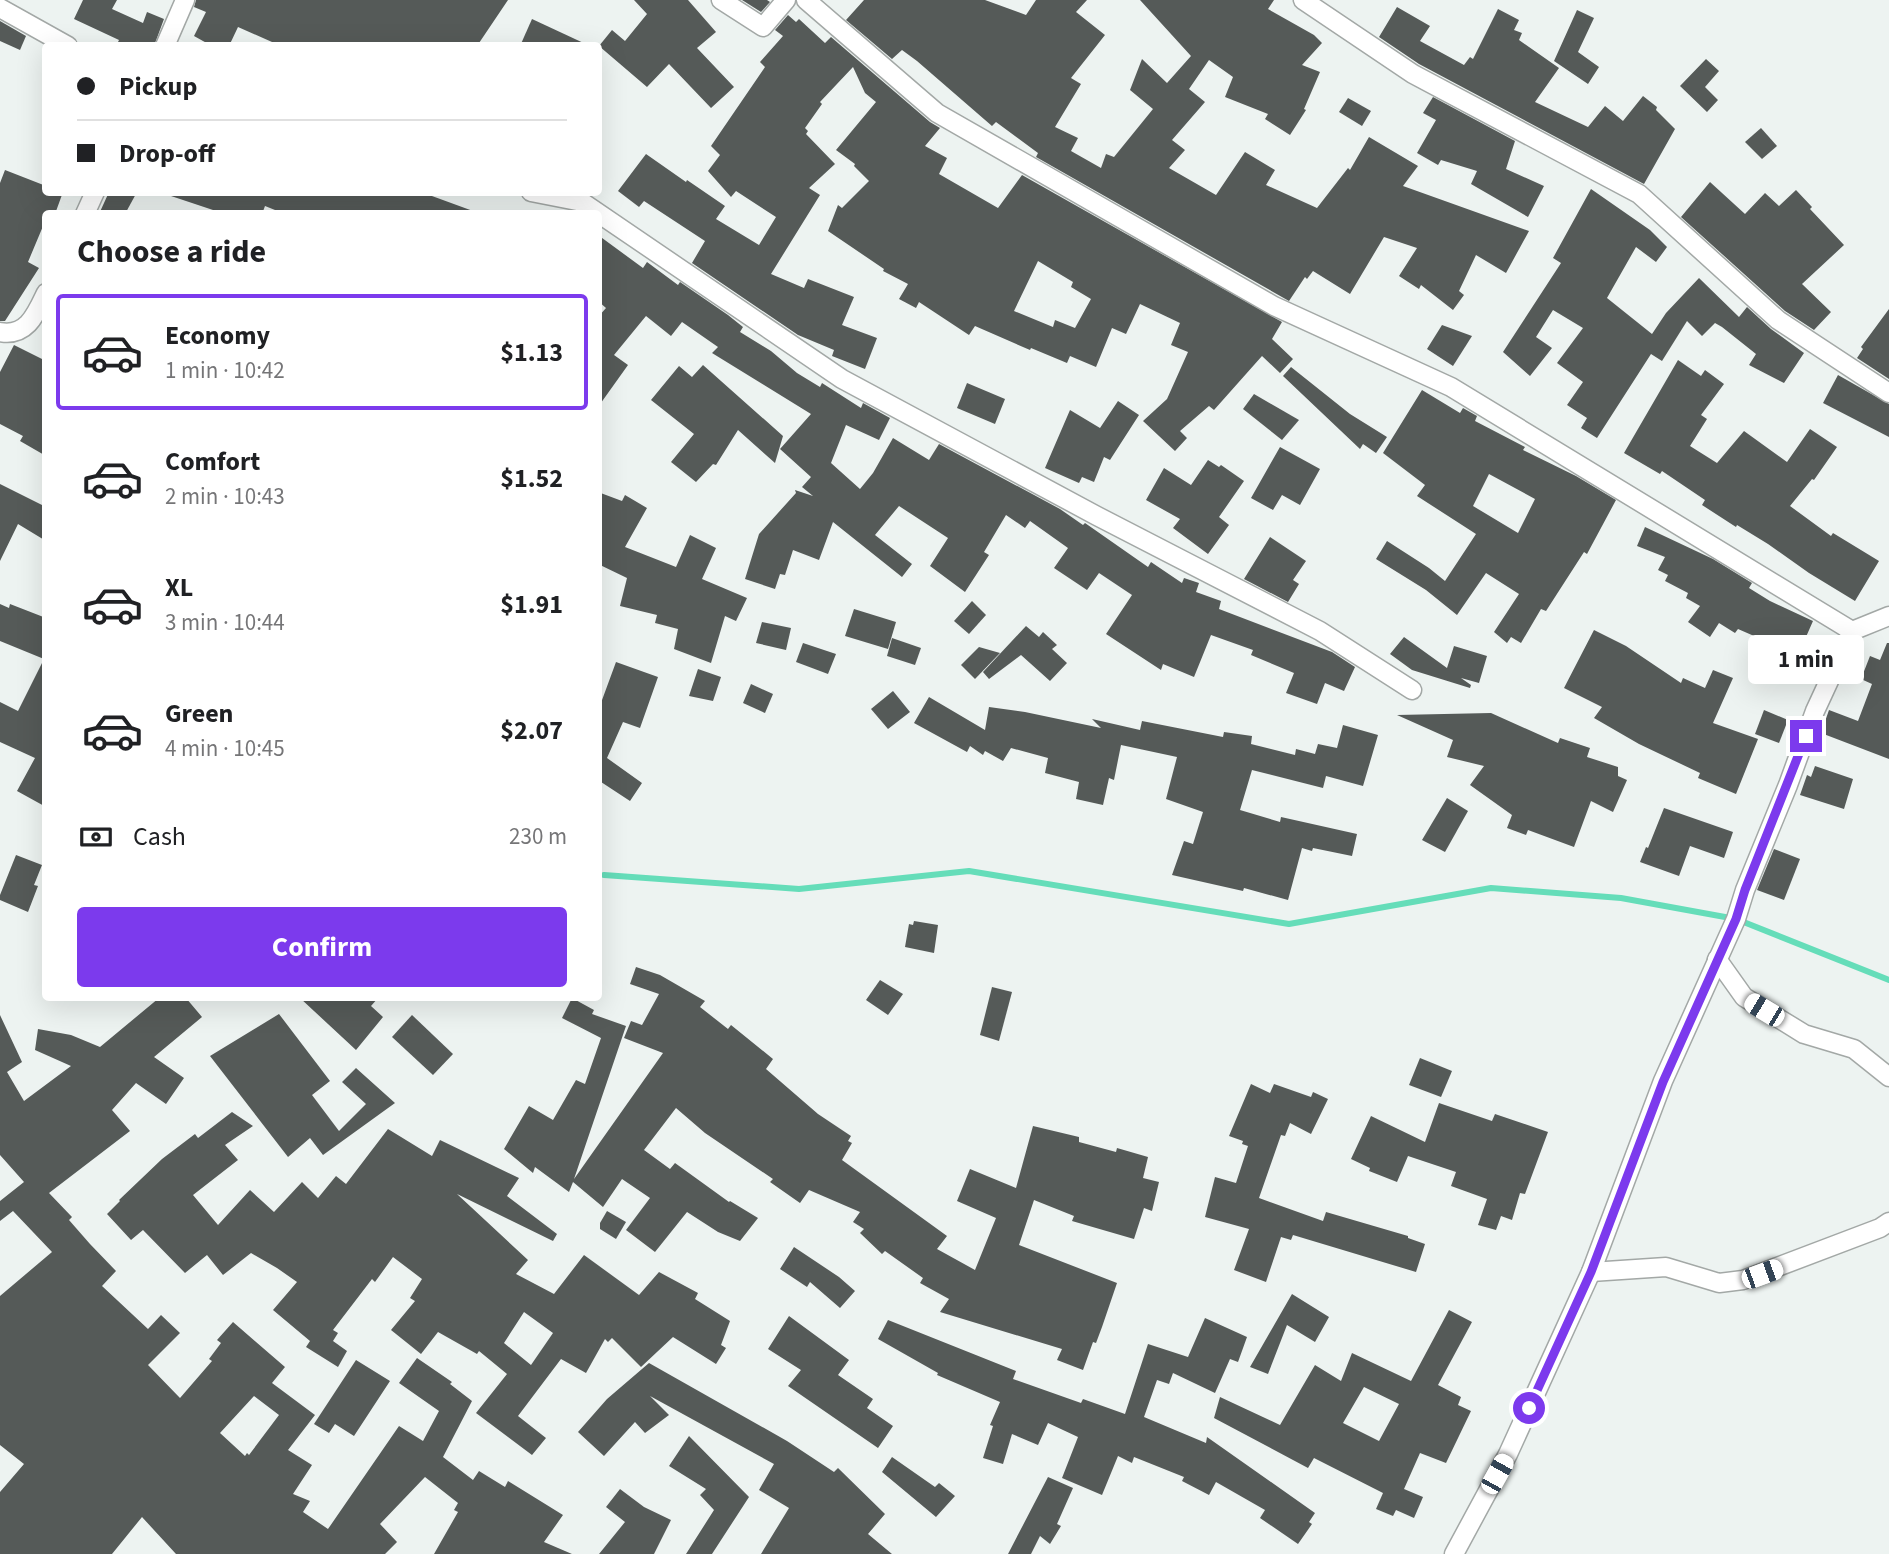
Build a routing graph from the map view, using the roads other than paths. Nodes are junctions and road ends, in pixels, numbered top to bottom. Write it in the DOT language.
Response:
graph roads {
  1 [pos="185,0"];
  2 [pos="721,0"];
  3 [pos="786,0"];
  4 [pos="806,0"];
  5 [pos="1303,0"];
  6 [pos="0,8"];
  7 [pos="61,42"];
  8 [pos="167,42"];
  9 [pos="551,196"];
  10 [pos="594,210"];
  11 [pos="602,216"];
  12 [pos="42,301"];
  13 [pos="0,332"];
  14 [pos="1889,393"];
  15 [pos="1889,616"];
  16 [pos="1852,631"];
  17 [pos="1412,690"];
  18 [pos="1717,959"];
  19 [pos="1889,1077"];
  20 [pos="1889,1222"];
  21 [pos="1591,1272"];
  22 [pos="1454,1554"];
  1 -- 8 [label="street"];
  2 -- 3 [label="street"];
  4 -- 16 [label="street"];
  5 -- 14 [label="street"];
  6 -- 7 [label="street"];
  9 -- 10 [label="street"];
  11 -- 17 [label="street"];
  12 -- 13 [label="street"];
  15 -- 16 [label="street"];
  16 -- 18 [label="street"];
  18 -- 19 [label="street"];
  18 -- 21 [label="street"];
  20 -- 21 [label="street"];
  21 -- 22 [label="street"];
}
